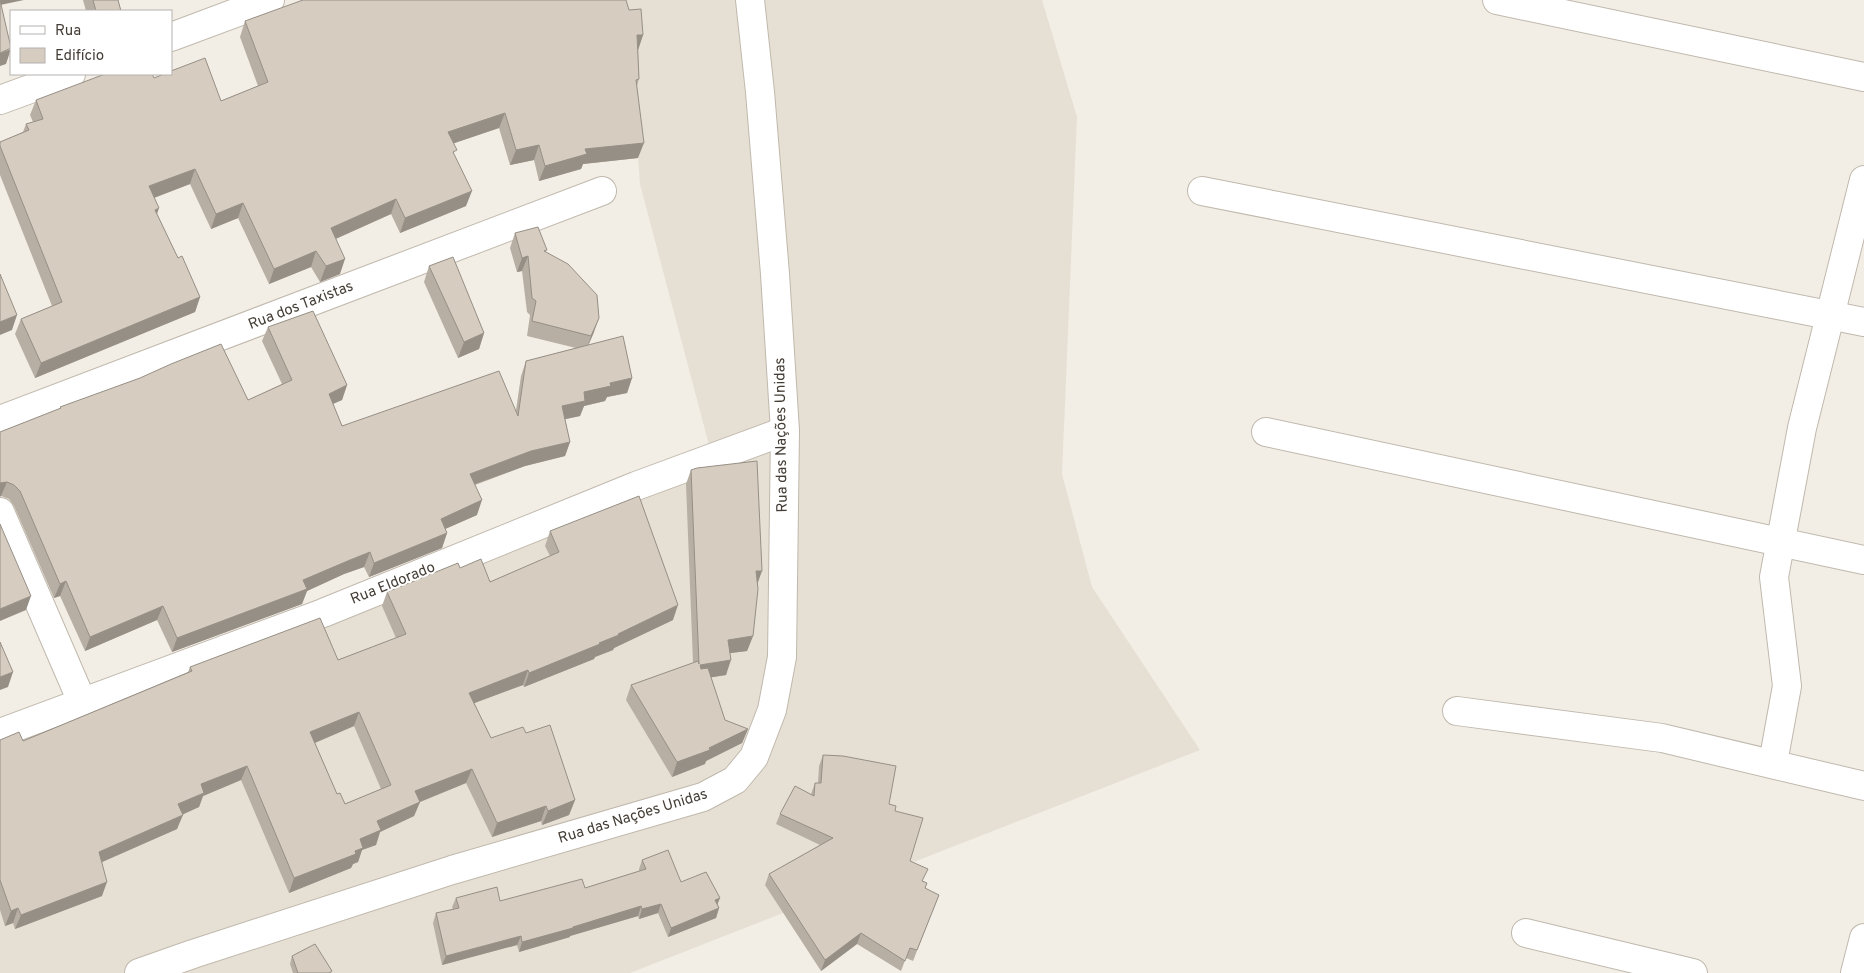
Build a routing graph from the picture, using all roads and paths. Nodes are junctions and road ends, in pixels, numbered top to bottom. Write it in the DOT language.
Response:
graph roads {
  1 [pos="270,0"];
  2 [pos="750,0"];
  3 [pos="1497,0"];
  4 [pos="172,37"];
  5 [pos="69,75"];
  6 [pos="1864,77"];
  7 [pos="0,100"];
  8 [pos="1864,180"];
  9 [pos="602,191"];
  10 [pos="1202,191"];
  11 [pos="1830,315"];
  12 [pos="1864,322"];
  13 [pos="0,420"];
  14 [pos="785,432"];
  15 [pos="1266,432"];
  16 [pos="0,512"];
  17 [pos="1781,542"];
  18 [pos="1864,560"];
  19 [pos="83,704"];
  20 [pos="1457,711"];
  21 [pos="0,733"];
  22 [pos="1773,764"];
  23 [pos="1864,786"];
  24 [pos="1526,933"];
  25 [pos="1864,938"];
  26 [pos="139,973"];
  27 [pos="1693,973"];
  28 [pos="1855,973"];
  1 -- 4 [label="street"];
  2 -- 14 [label="street, Rua das Nações Unidas"];
  3 -- 6 [label="street"];
  5 -- 7 [label="street"];
  8 -- 11 [label="street"];
  9 -- 13 [label="street, Rua dos Taxistas"];
  10 -- 11 [label="street"];
  11 -- 12 [label="street"];
  11 -- 17 [label="street"];
  14 -- 19 [label="street, Rua Eldorado"];
  14 -- 26 [label="street, Rua das Nações Unidas"];
  15 -- 17 [label="street"];
  16 -- 19 [label="street"];
  17 -- 18 [label="street"];
  17 -- 22 [label="street"];
  19 -- 21 [label="street, Rua Eldorado"];
  20 -- 22 [label="street"];
  22 -- 23 [label="street"];
  24 -- 27 [label="street"];
  25 -- 28 [label="street"];
}
